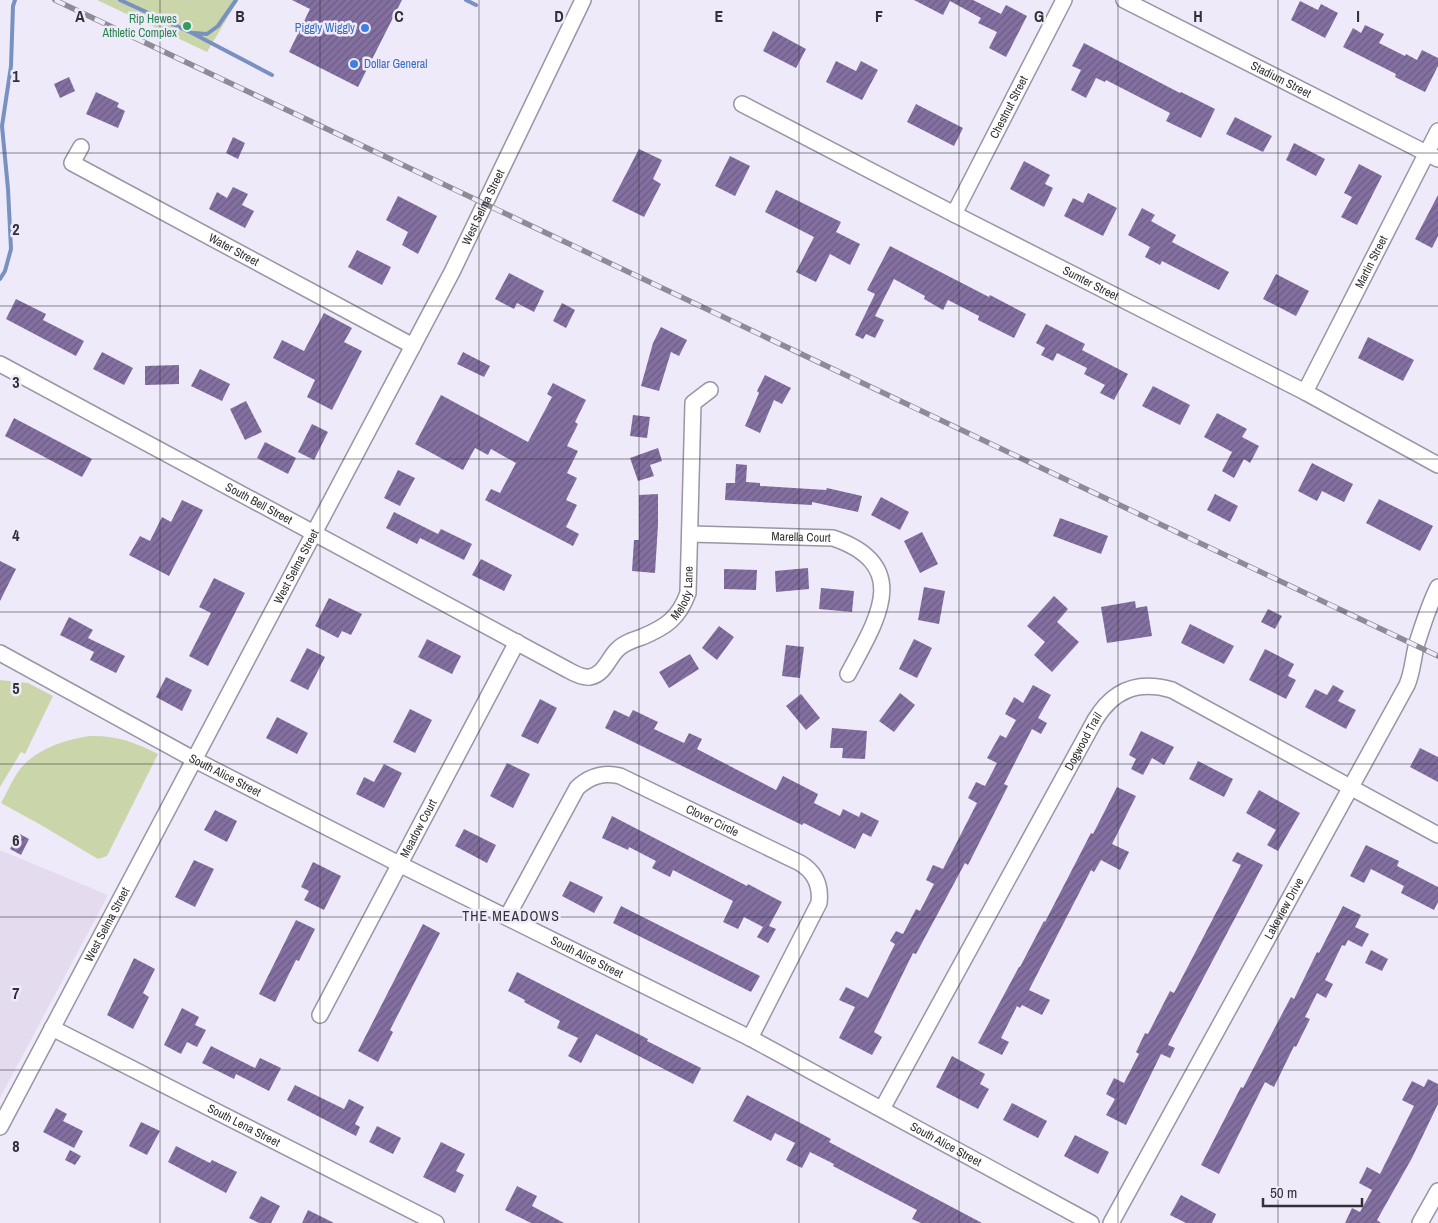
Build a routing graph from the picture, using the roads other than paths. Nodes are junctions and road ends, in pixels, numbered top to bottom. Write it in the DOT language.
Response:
graph roads {
  1 [pos="583,0"];
  2 [pos="1064,0"];
  3 [pos="1124,0"];
  4 [pos="742,104"];
  5 [pos="1438,131"];
  6 [pos="81,147"];
  7 [pos="1432,156"];
  8 [pos="954,214"];
  9 [pos="413,346"];
  10 [pos="0,364"];
  11 [pos="710,390"];
  12 [pos="1305,392"];
  13 [pos="1438,465"];
  14 [pos="314,533"];
  15 [pos="690,534"];
  16 [pos="1438,587"];
  17 [pos="1434,603"];
  18 [pos="517,642"];
  19 [pos="0,653"];
  20 [pos="848,674"];
  21 [pos="195,760"];
  22 [pos="1351,787"];
  23 [pos="1438,835"];
  24 [pos="399,864"];
  25 [pos="508,917"];
  26 [pos="320,1015"];
  27 [pos="52,1028"];
  28 [pos="750,1038"];
  29 [pos="882,1109"];
  30 [pos="0,1127"];
  31 [pos="1438,1191"];
  32 [pos="436,1223"];
  33 [pos="1091,1223"];
  34 [pos="1111,1223"];
  35 [pos="1420,1223"];
  1 -- 9 [label="street, West Selma Street"];
  2 -- 8 [label="street, Chestnut Street"];
  3 -- 7 [label="street, Stadium Street"];
  4 -- 8 [label="street, Sumter Street"];
  5 -- 7 [label="street, Martin Street"];
  6 -- 9 [label="street, Water Street"];
  7 -- 12 [label="street, Martin Street"];
  8 -- 12 [label="street, Sumter Street"];
  9 -- 14 [label="street, West Selma Street"];
  10 -- 14 [label="street, South Bell Street"];
  11 -- 15 [label="street, Melody Lane"];
  12 -- 13 [label="street, Sumter Street"];
  14 -- 18 [label="street, South Bell Street"];
  14 -- 21 [label="street, West Selma Street"];
  15 -- 18 [label="street, Melody Lane"];
  15 -- 20 [label="street, Marella Court"];
  16 -- 17 [label="street, Lakeview Drive"];
  17 -- 22 [label="street, Lakeview Drive"];
  18 -- 24 [label="street, Meadow Court"];
  19 -- 21 [label="street, South Alice Street"];
  21 -- 24 [label="street, South Alice Street"];
  21 -- 27 [label="street, West Selma Street"];
  22 -- 23 [label="street, Dogwood Trail"];
  22 -- 29 [label="street, Dogwood Trail"];
  22 -- 34 [label="street, Lakeview Drive"];
  24 -- 25 [label="street, South Alice Street"];
  24 -- 26 [label="street, Meadow Court"];
  25 -- 28 [label="street, South Alice Street"];
  25 -- 28 [label="street, Clover Circle"];
  27 -- 30 [label="street, West Selma Street"];
  27 -- 32 [label="street, South Lena Street"];
  28 -- 29 [label="street, South Alice Street"];
  29 -- 33 [label="street, South Alice Street"];
  31 -- 35 [label="street"];
}
